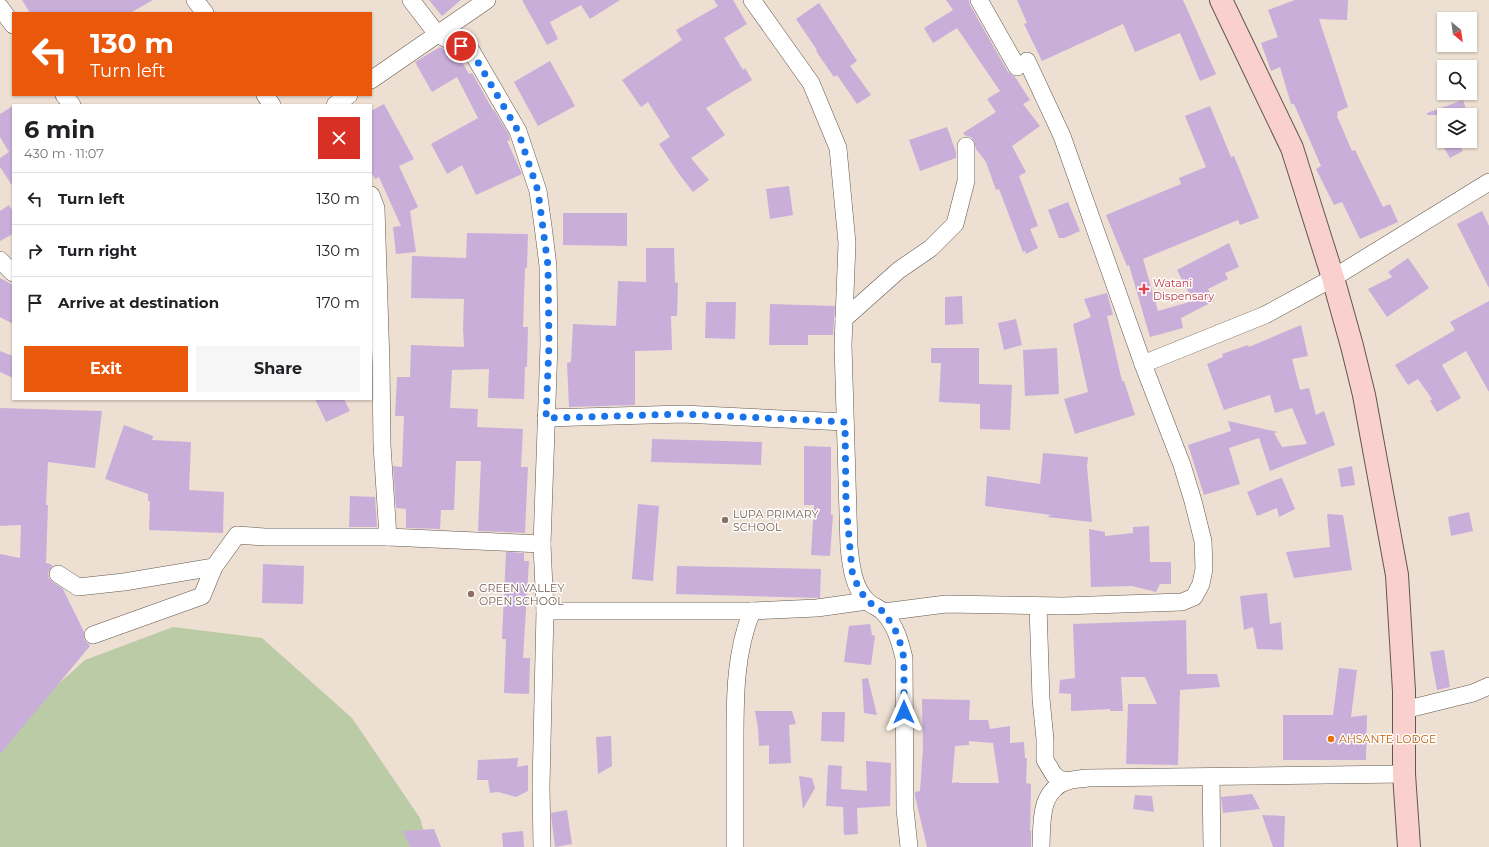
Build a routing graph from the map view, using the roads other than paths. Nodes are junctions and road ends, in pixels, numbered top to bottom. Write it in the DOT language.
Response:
graph roads {
  1 [pos="195,0"];
  2 [pos="411,0"];
  3 [pos="487,0"];
  4 [pos="752,0"];
  5 [pos="979,0"];
  6 [pos="1221,0"];
  7 [pos="0,7"];
  8 [pos="204,12"];
  9 [pos="12,24"];
  10 [pos="437,34"];
  11 [pos="372,79"];
  12 [pos="65,96"];
  13 [pos="348,96"];
  14 [pos="71,104"];
  15 [pos="336,104"];
  16 [pos="966,146"];
  17 [pos="1489,182"];
  18 [pos="372,198"];
  19 [pos="0,260"];
  20 [pos="12,272"];
  21 [pos="1333,278"];
  22 [pos="844,319"];
  23 [pos="1143,364"];
  24 [pos="546,418"];
  25 [pos="845,422"];
  26 [pos="388,536"];
  27 [pos="542,544"];
  28 [pos="214,567"];
  29 [pos="58,574"];
  30 [pos="867,601"];
  31 [pos="1038,606"];
  32 [pos="545,611"];
  33 [pos="752,611"];
  34 [pos="884,612"];
  35 [pos="93,635"];
  36 [pos="1489,686"];
  37 [pos="1404,710"];
  38 [pos="1045,760"];
  39 [pos="1404,774"];
  40 [pos="1211,778"];
  41 [pos="1068,781"];
  42 [pos="1042,812"];
  43 [pos="542,847"];
  44 [pos="735,847"];
  45 [pos="909,847"];
  46 [pos="1041,847"];
  47 [pos="1212,847"];
  48 [pos="1409,847"];
  1 -- 8 [label="street"];
  2 -- 10 [label="street"];
  3 -- 10 [label="street"];
  4 -- 22 [label="street"];
  5 -- 23 [label="street"];
  6 -- 21 [label="main road"];
  7 -- 9 [label="street"];
  10 -- 11 [label="street"];
  10 -- 24 [label="street"];
  12 -- 14 [label="street"];
  13 -- 15 [label="street"];
  16 -- 22 [label="street"];
  17 -- 21 [label="street"];
  18 -- 26 [label="street"];
  19 -- 20 [label="street"];
  21 -- 23 [label="street"];
  21 -- 37 [label="main road"];
  22 -- 25 [label="street"];
  23 -- 31 [label="street"];
  24 -- 25 [label="street"];
  24 -- 27 [label="street"];
  25 -- 30 [label="street"];
  26 -- 27 [label="street"];
  26 -- 28 [label="street"];
  27 -- 32 [label="street"];
  28 -- 29 [label="street"];
  28 -- 35 [label="street"];
  30 -- 33 [label="street"];
  30 -- 34 [label="street"];
  31 -- 34 [label="street"];
  31 -- 38 [label="street"];
  32 -- 33 [label="street"];
  32 -- 43 [label="street"];
  33 -- 44 [label="street"];
  34 -- 45 [label="street"];
  36 -- 37 [label="street"];
  37 -- 39 [label="main road"];
  38 -- 41 [label="street"];
  38 -- 42 [label="street"];
  39 -- 40 [label="street"];
  39 -- 48 [label="main road"];
  40 -- 41 [label="street"];
  40 -- 47 [label="street"];
  41 -- 42 [label="street"];
  42 -- 46 [label="street"];
}
